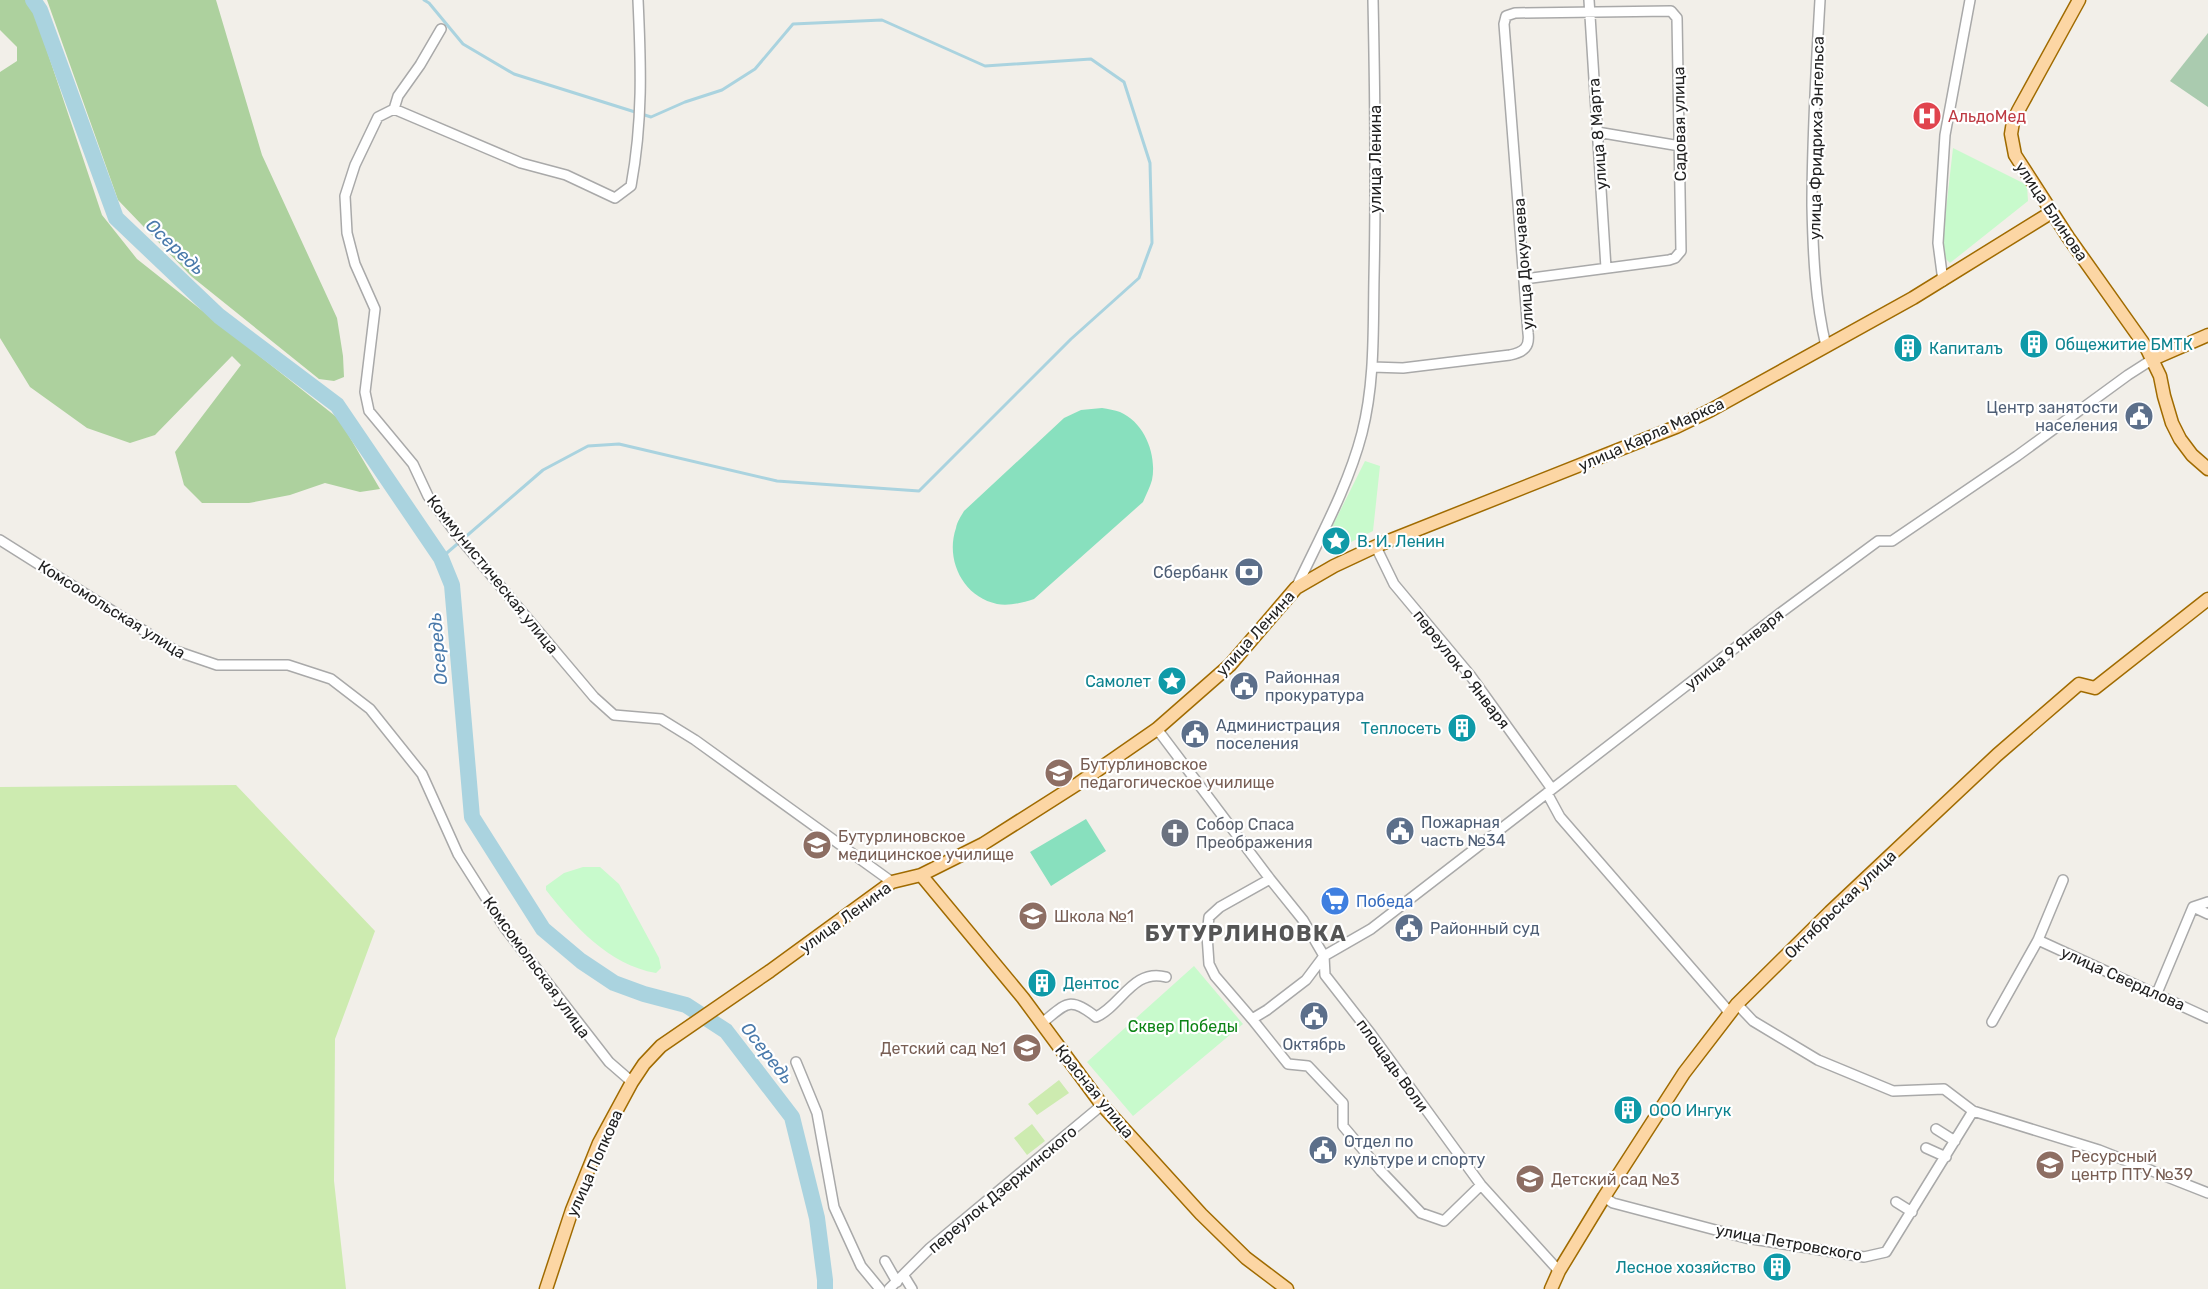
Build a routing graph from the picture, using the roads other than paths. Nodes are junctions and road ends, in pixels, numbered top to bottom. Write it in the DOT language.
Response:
graph roads {
  1 [pos="638,0"];
  2 [pos="1373,0"];
  3 [pos="1589,0"];
  4 [pos="1821,0"];
  5 [pos="1970,0"];
  6 [pos="2079,0"];
  7 [pos="1590,11"];
  8 [pos="1504,24"];
  9 [pos="441,29"];
  10 [pos="394,109"];
  11 [pos="1597,132"];
  12 [pos="1680,146"];
  13 [pos="2052,212"];
  14 [pos="1606,268"];
  15 [pos="1524,279"];
  16 [pos="1943,281"];
  17 [pos="2208,334"];
  18 [pos="1826,346"];
  19 [pos="2153,359"];
  20 [pos="1372,367"];
  21 [pos="2208,469"];
  22 [pos="0,540"];
  23 [pos="1376,547"];
  24 [pos="1296,588"];
  25 [pos="2208,599"];
  26 [pos="1156,729"];
  27 [pos="1550,791"];
  28 [pos="921,875"];
  29 [pos="1270,879"];
  30 [pos="2063,880"];
  31 [pos="892,882"];
  32 [pos="2208,902"];
  33 [pos="2193,907"];
  34 [pos="2208,914"];
  35 [pos="2038,940"];
  36 [pos="1324,956"];
  37 [pos="1166,977"];
  38 [pos="2157,993"];
  39 [pos="1733,1009"];
  40 [pos="2208,1017"];
  41 [pos="1252,1019"];
  42 [pos="1992,1022"];
  43 [pos="1042,1023"];
  44 [pos="661,1046"];
  45 [pos="796,1062"];
  46 [pos="632,1082"];
  47 [pos="1102,1105"];
  48 [pos="1973,1111"];
  49 [pos="1936,1130"];
  50 [pos="1955,1141"];
  51 [pos="1926,1148"];
  52 [pos="1946,1157"];
  53 [pos="1481,1185"];
  54 [pos="2208,1193"];
  55 [pos="1604,1197"];
  56 [pos="1896,1202"];
  57 [pos="1912,1212"];
  58 [pos="885,1261"];
  59 [pos="1559,1271"];
  60 [pos="901,1279"];
  61 [pos="546,1289"];
  62 [pos="880,1289"];
  63 [pos="890,1289"];
  64 [pos="912,1289"];
  65 [pos="1287,1289"];
  66 [pos="1551,1289"];
  1 -- 10 [label="street"];
  2 -- 20 [label="street, улица Ленина"];
  3 -- 7 [label="street, улица 8 Марта"];
  4 -- 18 [label="street, улица Фридриха Энгельса"];
  5 -- 16 [label="street"];
  6 -- 13 [label="main road, улица Блинова"];
  7 -- 8 [label="street, Садовая улица"];
  7 -- 11 [label="street, улица 8 Марта"];
  7 -- 12 [label="street, Садовая улица"];
  8 -- 15 [label="street, улица Докучаева"];
  9 -- 10 [label="street"];
  10 -- 31 [label="street, Коммунистическая улица"];
  11 -- 12 [label="street"];
  11 -- 14 [label="street, улица 8 Марта"];
  12 -- 14 [label="street, Садовая улица"];
  13 -- 16 [label="main road, улица Карла Маркса"];
  13 -- 19 [label="main road, улица Блинова"];
  14 -- 15 [label="street, Садовая улица"];
  15 -- 20 [label="street, улица Докучаева"];
  16 -- 18 [label="main road, улица Карла Маркса"];
  17 -- 19 [label="main road"];
  18 -- 23 [label="main road, улица Карла Маркса"];
  19 -- 21 [label="main road, улица Блинова"];
  19 -- 27 [label="street, улица 9 Января"];
  20 -- 24 [label="street, улица Ленина"];
  22 -- 46 [label="street, Комсомольская улица"];
  23 -- 24 [label="main road, улица Карла Маркса"];
  23 -- 27 [label="street, переулок 9 Января"];
  24 -- 26 [label="main road, улица Ленина"];
  25 -- 39 [label="main road, Октябрьская улица"];
  26 -- 28 [label="main road, улица Ленина"];
  26 -- 29 [label="street, площадь Воли"];
  27 -- 36 [label="street, улица 9 Января"];
  27 -- 39 [label="street, переулок 9 Января"];
  28 -- 31 [label="main road, улица Ленина"];
  28 -- 43 [label="main road, Красная улица"];
  29 -- 36 [label="street, площадь Воли"];
  29 -- 41 [label="street"];
  30 -- 35 [label="street"];
  31 -- 44 [label="main road, улица Ленина"];
  32 -- 33 [label="street"];
  33 -- 34 [label="street"];
  33 -- 38 [label="street"];
  35 -- 38 [label="street, улица Свердлова"];
  35 -- 42 [label="street"];
  36 -- 41 [label="street"];
  36 -- 53 [label="street, площадь Воли"];
  37 -- 43 [label="street"];
  38 -- 40 [label="street, улица Свердлова"];
  39 -- 48 [label="street"];
  39 -- 55 [label="main road, Октябрьская улица"];
  41 -- 53 [label="street"];
  43 -- 47 [label="main road, Красная улица"];
  44 -- 46 [label="main road, улица Попкова"];
  45 -- 62 [label="street"];
  46 -- 61 [label="main road, улица Попкова"];
  47 -- 60 [label="street, переулок Дзержинского"];
  47 -- 65 [label="main road, Красная улица"];
  48 -- 50 [label="street, улица Петровского"];
  48 -- 54 [label="street"];
  49 -- 50 [label="street"];
  50 -- 52 [label="street, улица Петровского"];
  51 -- 52 [label="street"];
  52 -- 57 [label="street, улица Петровского"];
  53 -- 59 [label="street, площадь Воли"];
  55 -- 57 [label="street, улица Петровского"];
  55 -- 59 [label="main road, Октябрьская улица"];
  56 -- 57 [label="street"];
  58 -- 60 [label="street"];
  59 -- 66 [label="main road, Октябрьская улица"];
  60 -- 63 [label="street, переулок Дзержинского"];
  60 -- 64 [label="street"];
}
